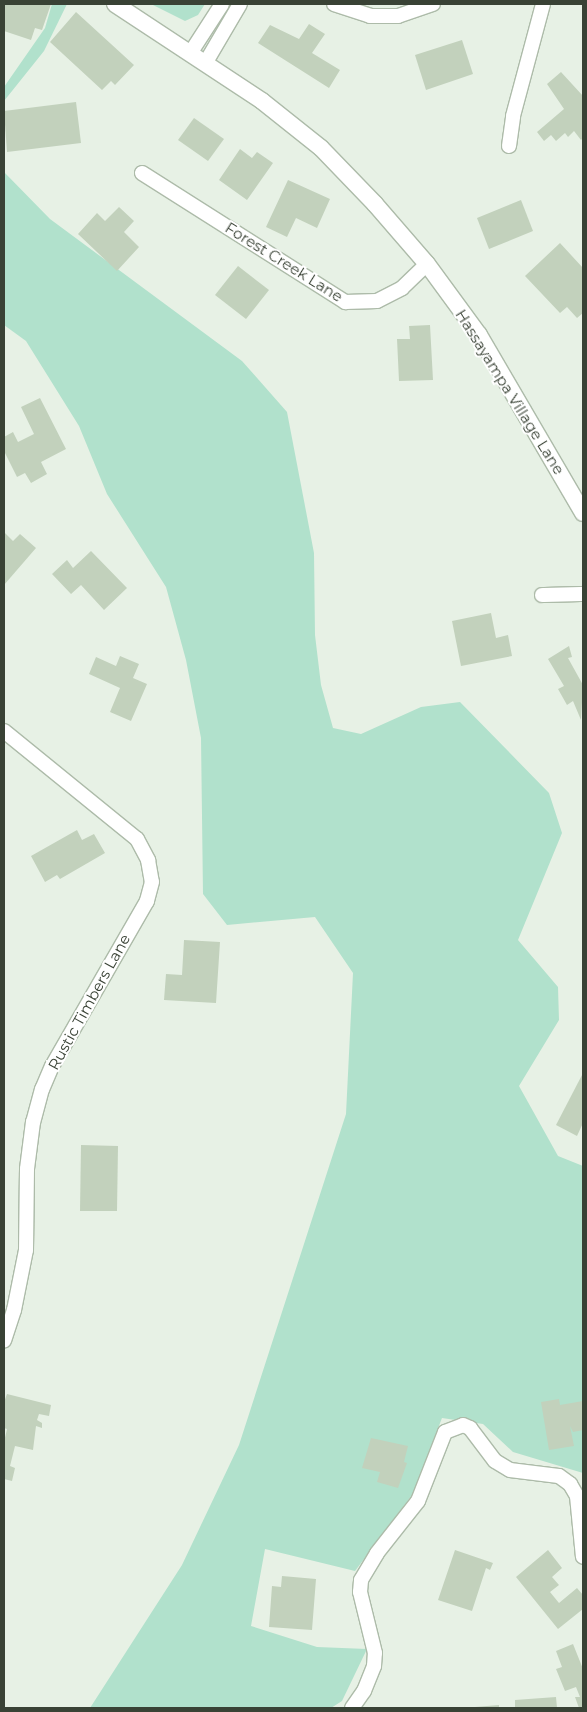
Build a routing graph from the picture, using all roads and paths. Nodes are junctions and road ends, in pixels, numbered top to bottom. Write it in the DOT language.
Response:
graph roads {
  1 [pos="114,4"];
  2 [pos="222,4"];
  3 [pos="240,4"];
  4 [pos="334,4"];
  5 [pos="433,4"];
  6 [pos="543,4"];
  7 [pos="191,52"];
  8 [pos="206,62"];
  9 [pos="509,146"];
  10 [pos="142,173"];
  11 [pos="427,264"];
  12 [pos="583,513"];
  13 [pos="583,594"];
  14 [pos="542,595"];
  15 [pos="4,731"];
  16 [pos="4,1340"];
  17 [pos="583,1557"];
  18 [pos="352,1708"];
  1 -- 7 [label="street, Hassayampa Village Lane"];
  2 -- 7 [label="street"];
  3 -- 8 [label="street"];
  4 -- 5 [label="street"];
  6 -- 9 [label="street"];
  7 -- 8 [label="street, Hassayampa Village Lane"];
  8 -- 11 [label="street, Hassayampa Village Lane"];
  10 -- 11 [label="street, Forest Creek Lane"];
  11 -- 12 [label="street, Hassayampa Village Lane"];
  13 -- 14 [label="street"];
  15 -- 16 [label="street, Rustic Timbers Lane"];
  17 -- 18 [label="street"];
}
